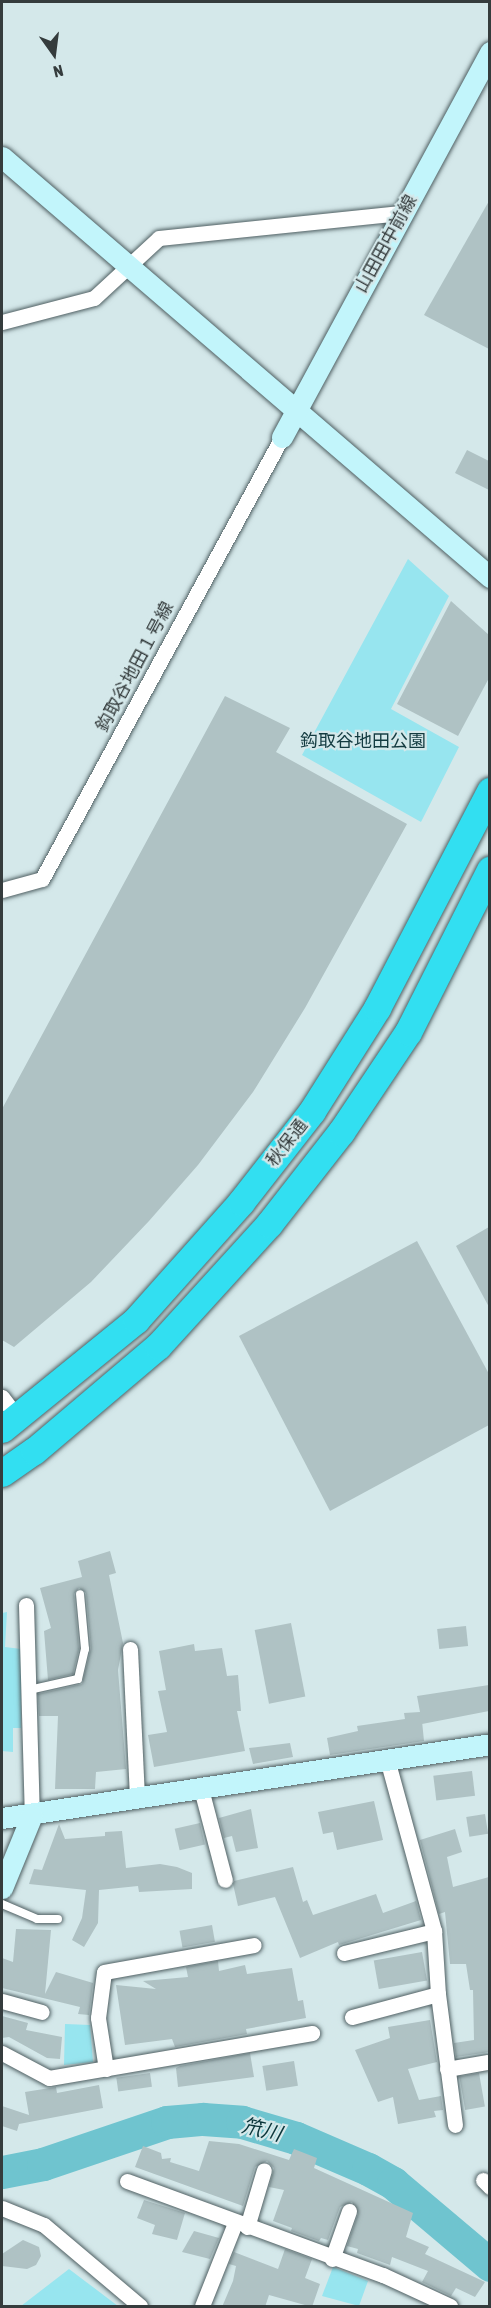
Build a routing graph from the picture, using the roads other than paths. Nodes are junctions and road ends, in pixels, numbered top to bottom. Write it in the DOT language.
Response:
graph roads {
  1 [pos="489,52"];
  2 [pos="2,157"];
  3 [pos="403,213"];
  4 [pos="128,266"];
  5 [pos="2,322"];
  6 [pos="296,410"];
  7 [pos="282,437"];
  8 [pos="489,577"];
  9 [pos="489,791"];
  10 [pos="489,870"];
  11 [pos="2,890"];
  12 [pos="2,1397"];
  13 [pos="10,1423"];
  14 [pos="2,1473"];
  15 [pos="80,1594"];
  16 [pos="26,1605"];
  17 [pos="130,1649"];
  18 [pos="29,1689"];
  19 [pos="489,1744"];
  20 [pos="387,1759"];
  21 [pos="200,1785"];
  22 [pos="137,1795"];
  23 [pos="33,1815"];
  24 [pos="2,1818"];
  25 [pos="225,1880"];
  26 [pos="2,1888"];
  27 [pos="2,1904"];
  28 [pos="58,1919"];
  29 [pos="434,1931"];
  30 [pos="254,1945"];
  31 [pos="344,1953"];
  32 [pos="438,1994"];
  33 [pos="2,2001"];
  34 [pos="42,2012"];
  35 [pos="352,2017"];
  36 [pos="312,2033"];
  37 [pos="2,2053"];
  38 [pos="486,2062"];
  39 [pos="106,2069"];
  40 [pos="447,2069"];
  41 [pos="455,2126"];
  42 [pos="264,2170"];
  43 [pos="127,2181"];
  44 [pos="2,2208"];
  45 [pos="350,2211"];
  46 [pos="241,2225"];
  47 [pos="332,2259"];
  48 [pos="140,2307"];
  49 [pos="202,2307"];
  50 [pos="450,2307"];
  1 -- 3 [label="street, 山田田中前線"];
  2 -- 4 [label="street"];
  3 -- 4 [label="street"];
  3 -- 6 [label="street, 山田田中前線"];
  4 -- 5 [label="street"];
  4 -- 6 [label="street"];
  6 -- 7 [label="street, 山田田中前線"];
  6 -- 8 [label="street"];
  7 -- 11 [label="street, 鈎取谷地田１号線"];
  9 -- 13 [label="highway, 秋保通"];
  10 -- 14 [label="highway, 秋保通"];
  12 -- 13 [label="street"];
  15 -- 18 [label="lane"];
  16 -- 18 [label="street"];
  17 -- 22 [label="street"];
  18 -- 23 [label="street"];
  19 -- 20 [label="street"];
  20 -- 21 [label="street"];
  20 -- 29 [label="street"];
  21 -- 22 [label="street"];
  21 -- 25 [label="street"];
  22 -- 23 [label="street"];
  23 -- 24 [label="street"];
  23 -- 26 [label="street"];
  27 -- 28 [label="lane"];
  29 -- 31 [label="street"];
  29 -- 32 [label="street"];
  30 -- 39 [label="street"];
  32 -- 35 [label="street"];
  32 -- 40 [label="street"];
  33 -- 34 [label="street"];
  36 -- 39 [label="street"];
  37 -- 39 [label="street"];
  38 -- 40 [label="street"];
  40 -- 41 [label="street"];
  42 -- 46 [label="street"];
  43 -- 46 [label="street"];
  44 -- 48 [label="street"];
  45 -- 47 [label="street"];
  46 -- 47 [label="street"];
  46 -- 49 [label="street"];
  47 -- 50 [label="street"];
}
